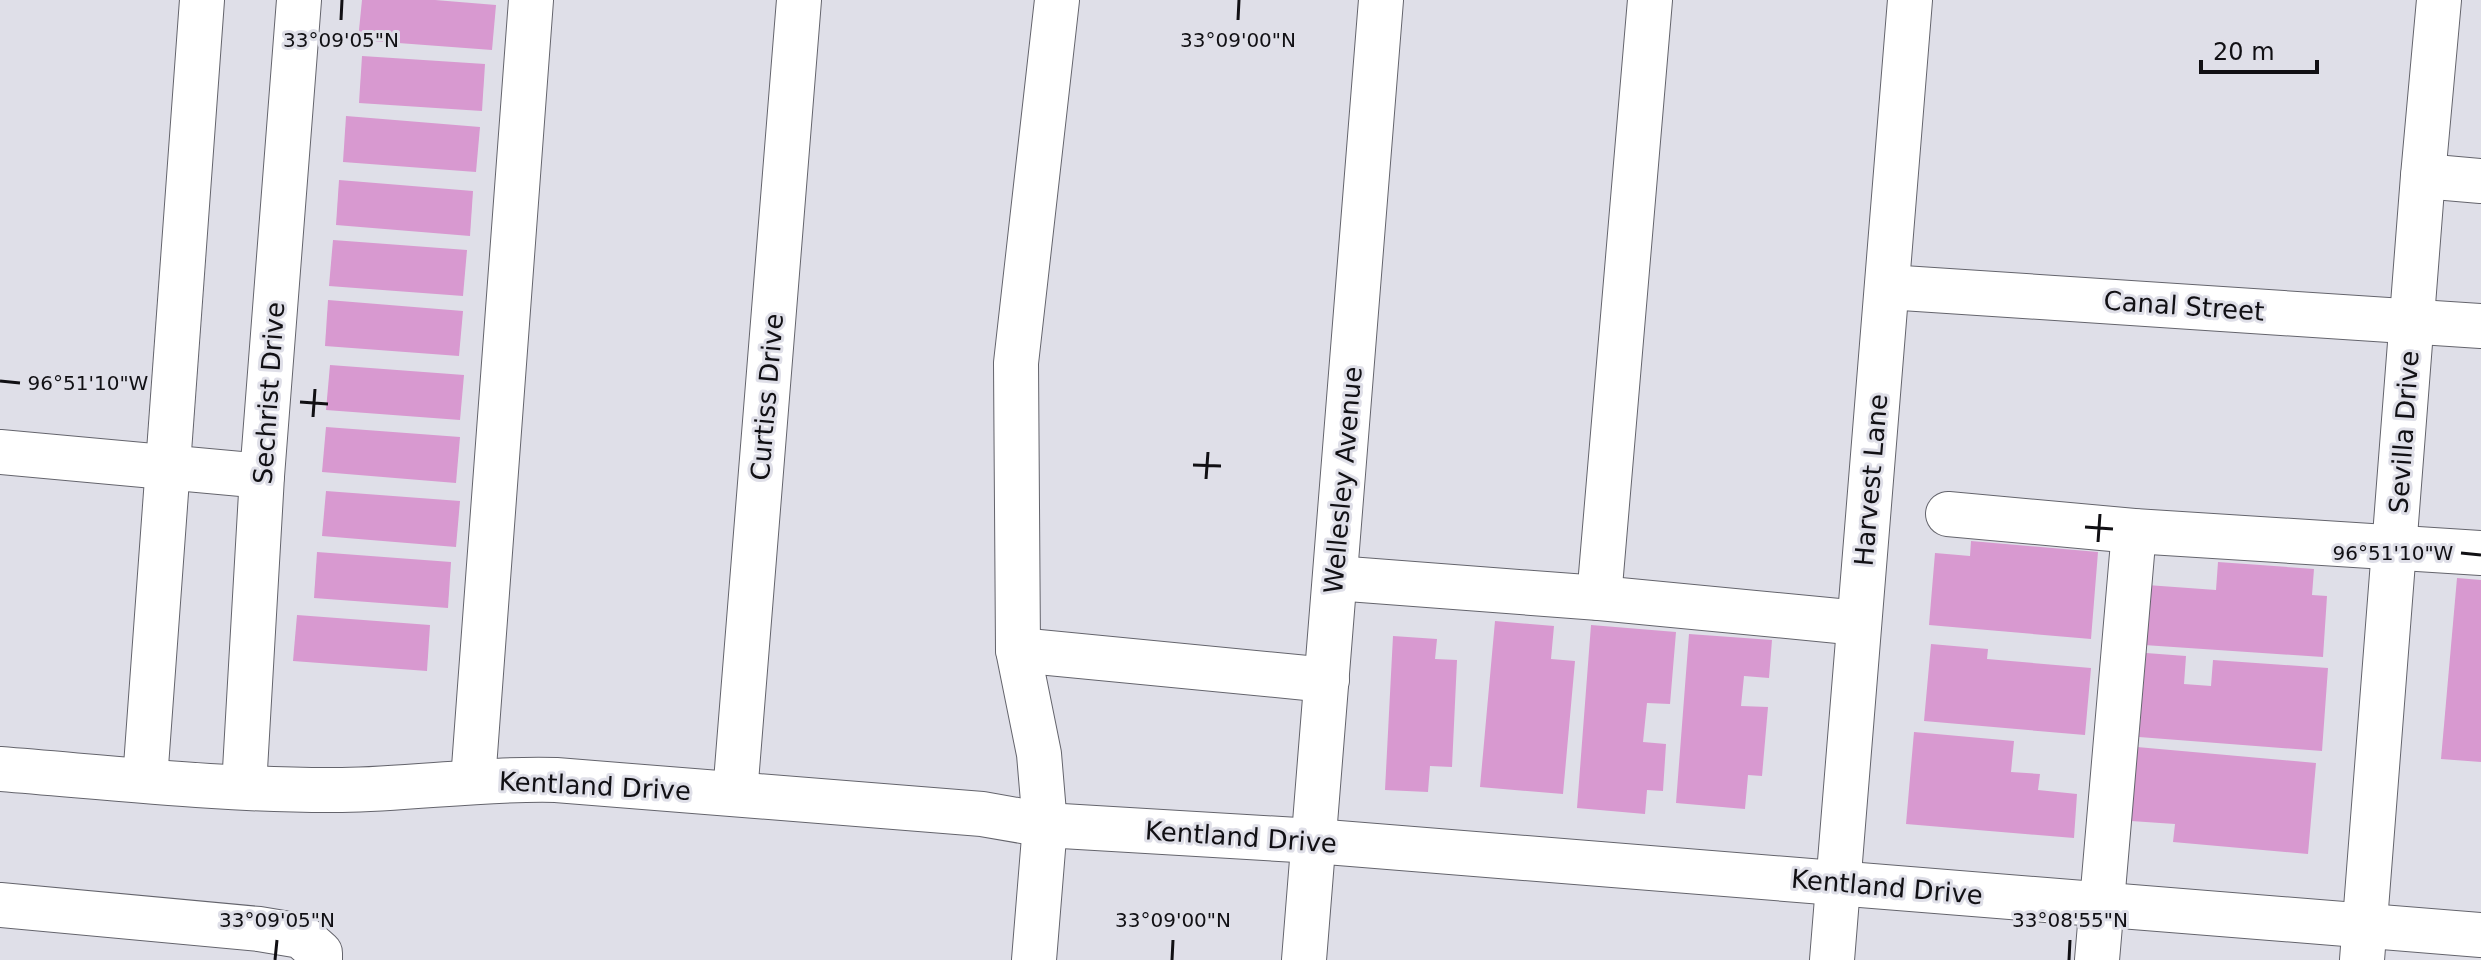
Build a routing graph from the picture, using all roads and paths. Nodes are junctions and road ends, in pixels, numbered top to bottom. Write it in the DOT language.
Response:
graph roads {
  1 [pos="202,0"];
  2 [pos="299,0"];
  3 [pos="531,0"];
  4 [pos="799,0"];
  5 [pos="1057,0"];
  6 [pos="1381,0"];
  7 [pos="1650,0"];
  8 [pos="1910,0"];
  9 [pos="2439,0"];
  10 [pos="2423,176"];
  11 [pos="2481,181"];
  12 [pos="1887,287"];
  13 [pos="2412,321"];
  14 [pos="2481,326"];
  15 [pos="0,452"];
  16 [pos="167,467"];
  17 [pos="262,476"];
  18 [pos="1948,514"];
  19 [pos="2134,531"];
  20 [pos="2395,546"];
  21 [pos="2481,553"];
  22 [pos="1335,578"];
  23 [pos="1599,598"];
  24 [pos="1859,623"];
  25 [pos="1018,650"];
  26 [pos="1327,680"];
  27 [pos="0,769"];
  28 [pos="145,780"];
  29 [pos="473,781"];
  30 [pos="244,787"];
  31 [pos="735,794"];
  32 [pos="1045,825"];
  33 [pos="1314,841"];
  34 [pos="1839,884"];
  35 [pos="0,905"];
  36 [pos="2102,905"];
  37 [pos="2481,935"];
  38 [pos="2363,943"];
  39 [pos="320,960"];
  40 [pos="1034,960"];
  41 [pos="1304,960"];
  42 [pos="1832,960"];
  43 [pos="2097,960"];
  1 -- 16 [label="street"];
  2 -- 17 [label="street, Sechrist Drive"];
  3 -- 29 [label="street"];
  4 -- 31 [label="street, Curtiss Drive"];
  5 -- 25 [label="street"];
  6 -- 22 [label="street, Wellesley Avenue"];
  7 -- 23 [label="street"];
  8 -- 12 [label="street, Harvest Lane"];
  9 -- 10 [label="street, Sevilla Drive"];
  10 -- 11 [label="street"];
  10 -- 13 [label="street, Sevilla Drive"];
  12 -- 13 [label="street, Canal Street"];
  12 -- 24 [label="street, Harvest Lane"];
  13 -- 14 [label="street, Canal Street"];
  13 -- 20 [label="street, Sevilla Drive"];
  15 -- 16 [label="street"];
  16 -- 17 [label="street"];
  16 -- 28 [label="street"];
  17 -- 30 [label="street, Sechrist Drive"];
  18 -- 19 [label="street"];
  19 -- 20 [label="street"];
  19 -- 36 [label="street"];
  20 -- 21 [label="street"];
  20 -- 38 [label="street, Sevilla Drive"];
  22 -- 23 [label="street"];
  22 -- 26 [label="street, Wellesley Avenue"];
  23 -- 24 [label="street"];
  24 -- 34 [label="street, Harvest Lane"];
  25 -- 26 [label="street"];
  25 -- 32 [label="street"];
  26 -- 33 [label="street, Wellesley Avenue"];
  27 -- 28 [label="street, Kentland Drive"];
  28 -- 30 [label="street, Kentland Drive"];
  29 -- 30 [label="street, Kentland Drive"];
  29 -- 31 [label="street, Kentland Drive"];
  31 -- 32 [label="street, Kentland Drive"];
  32 -- 33 [label="street, Kentland Drive"];
  32 -- 40 [label="street"];
  33 -- 34 [label="street, Kentland Drive"];
  33 -- 41 [label="street, Wellesley Avenue"];
  34 -- 36 [label="street, Kentland Drive"];
  34 -- 42 [label="street, Harvest Lane"];
  35 -- 39 [label="street"];
  36 -- 38 [label="street, Kentland Drive"];
  36 -- 43 [label="street"];
  37 -- 38 [label="street, Kentland Drive"];
}
